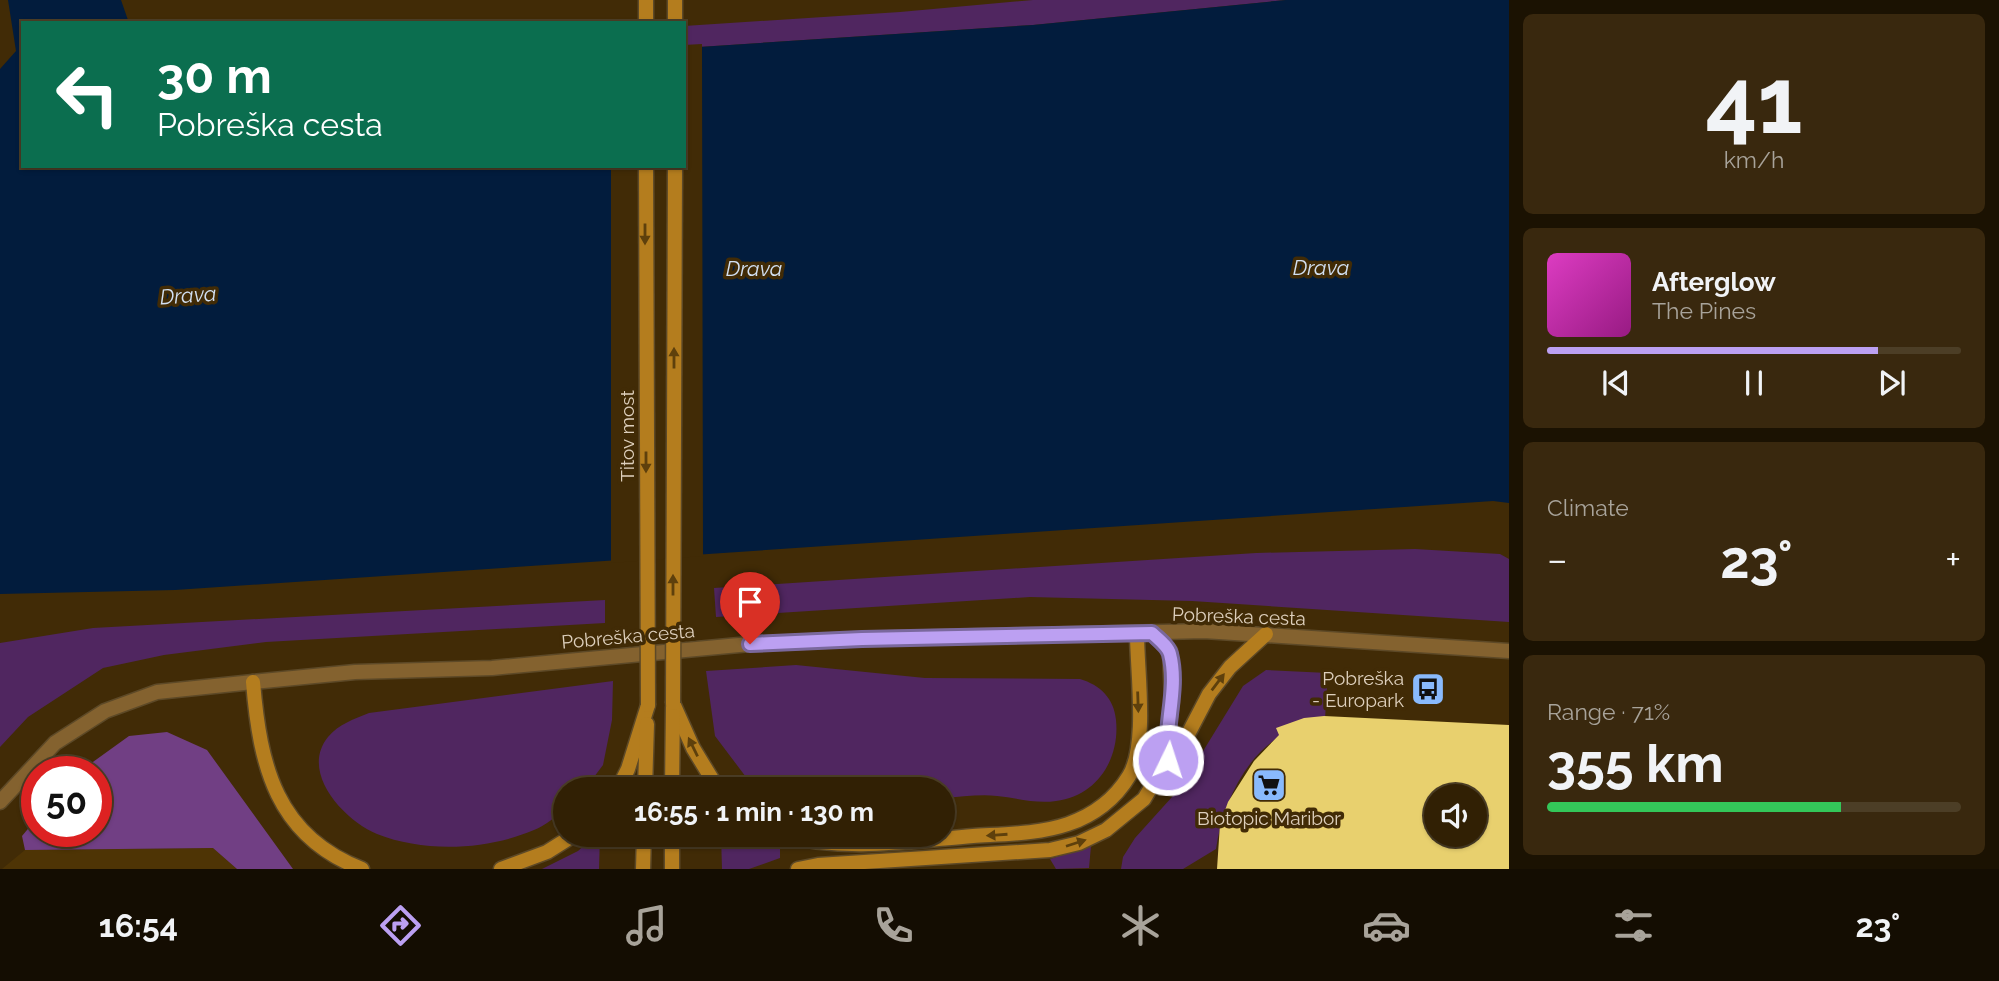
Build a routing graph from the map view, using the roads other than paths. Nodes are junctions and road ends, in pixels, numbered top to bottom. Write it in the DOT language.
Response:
graph roads {
  1 [pos="646,0"];
  2 [pos="675,0"];
  3 [pos="646,21"];
  4 [pos="675,21"];
  5 [pos="646,168"];
  6 [pos="675,168"];
  7 [pos="1145,633"];
  8 [pos="1266,634"];
  9 [pos="1509,651"];
  10 [pos="253,682"];
  11 [pos="673,702"];
  12 [pos="648,705"];
  13 [pos="1168,760"];
  14 [pos="624,777"];
  15 [pos="645,777"];
  16 [pos="673,777"];
  17 [pos="711,777"];
  18 [pos="0,802"];
  19 [pos="955,838"];
  20 [pos="555,847"];
  21 [pos="644,847"];
  22 [pos="672,847"];
  23 [pos="362,869"];
  24 [pos="501,869"];
  25 [pos="643,869"];
  26 [pos="672,869"];
  27 [pos="799,869"];
  1 -- 3 [label="main road"];
  2 -- 4 [label="main road"];
  5 -- 12 [label="main road, Titov most, one-way, bridge"];
  11 -- 6 [label="main road, one-way, bridge"];
  7 -- 8 [label="street, Pobreška cesta"];
  7 -- 10 [label="street, Pobreška cesta"];
  7 -- 13 [label="main road"];
  7 -- 19 [label="main road, one-way"];
  8 -- 9 [label="street, Pobreška cesta"];
  13 -- 8 [label="main road, one-way"];
  10 -- 18 [label="street, Pobreška cesta"];
  10 -- 23 [label="main road"];
  11 -- 16 [label="main road"];
  17 -- 11 [label="main road, one-way"];
  12 -- 14 [label="main road"];
  12 -- 15 [label="main road, Titov most"];
  27 -- 13 [label="main road, one-way"];
  20 -- 24 [label="main road"];
  21 -- 25 [label="main road"];
  22 -- 26 [label="main road"];
}
